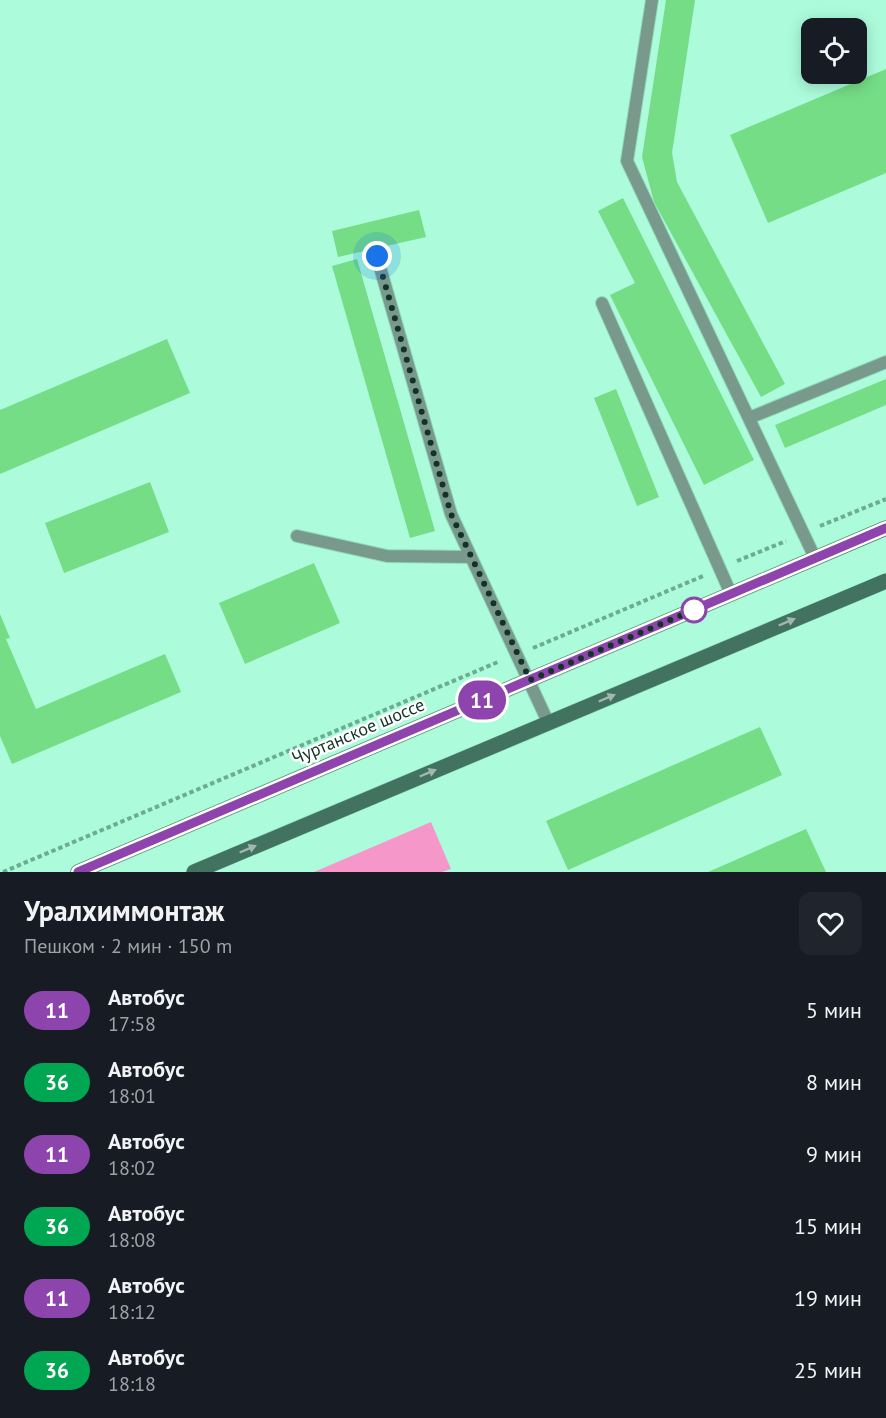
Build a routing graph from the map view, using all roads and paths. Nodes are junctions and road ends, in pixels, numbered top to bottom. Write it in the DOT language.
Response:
graph roads {
  1 [pos="652,0"];
  2 [pos="377,256"];
  3 [pos="602,303"];
  4 [pos="886,362"];
  5 [pos="749,418"];
  6 [pos="886,499"];
  7 [pos="886,528"];
  8 [pos="803,534"];
  9 [pos="297,536"];
  10 [pos="471,556"];
  11 [pos="815,558"];
  12 [pos="720,569"];
  13 [pos="886,581"];
  14 [pos="731,594"];
  15 [pos="518,654"];
  16 [pos="530,680"];
  17 [pos="548,722"];
  18 [pos="3,872"];
  19 [pos="78,872"];
  20 [pos="194,872"];
  1 -- 5 [label="lane"];
  2 -- 10 [label="lane"];
  3 -- 12 [label="lane"];
  4 -- 5 [label="lane"];
  5 -- 8 [label="lane"];
  6 -- 8 [label="path"];
  7 -- 11 [label="street, Чуртанское шоссе"];
  8 -- 11 [label="lane"];
  8 -- 12 [label="path"];
  9 -- 10 [label="lane"];
  10 -- 15 [label="lane"];
  11 -- 14 [label="street, Чуртанское шоссе"];
  12 -- 14 [label="lane"];
  12 -- 15 [label="path"];
  17 -- 13 [label="street, one-way"];
  14 -- 16 [label="street, Чуртанское шоссе"];
  15 -- 16 [label="lane"];
  15 -- 18 [label="path"];
  16 -- 17 [label="lane"];
  16 -- 19 [label="street, Чуртанское шоссе"];
  20 -- 17 [label="street, one-way"];
}
